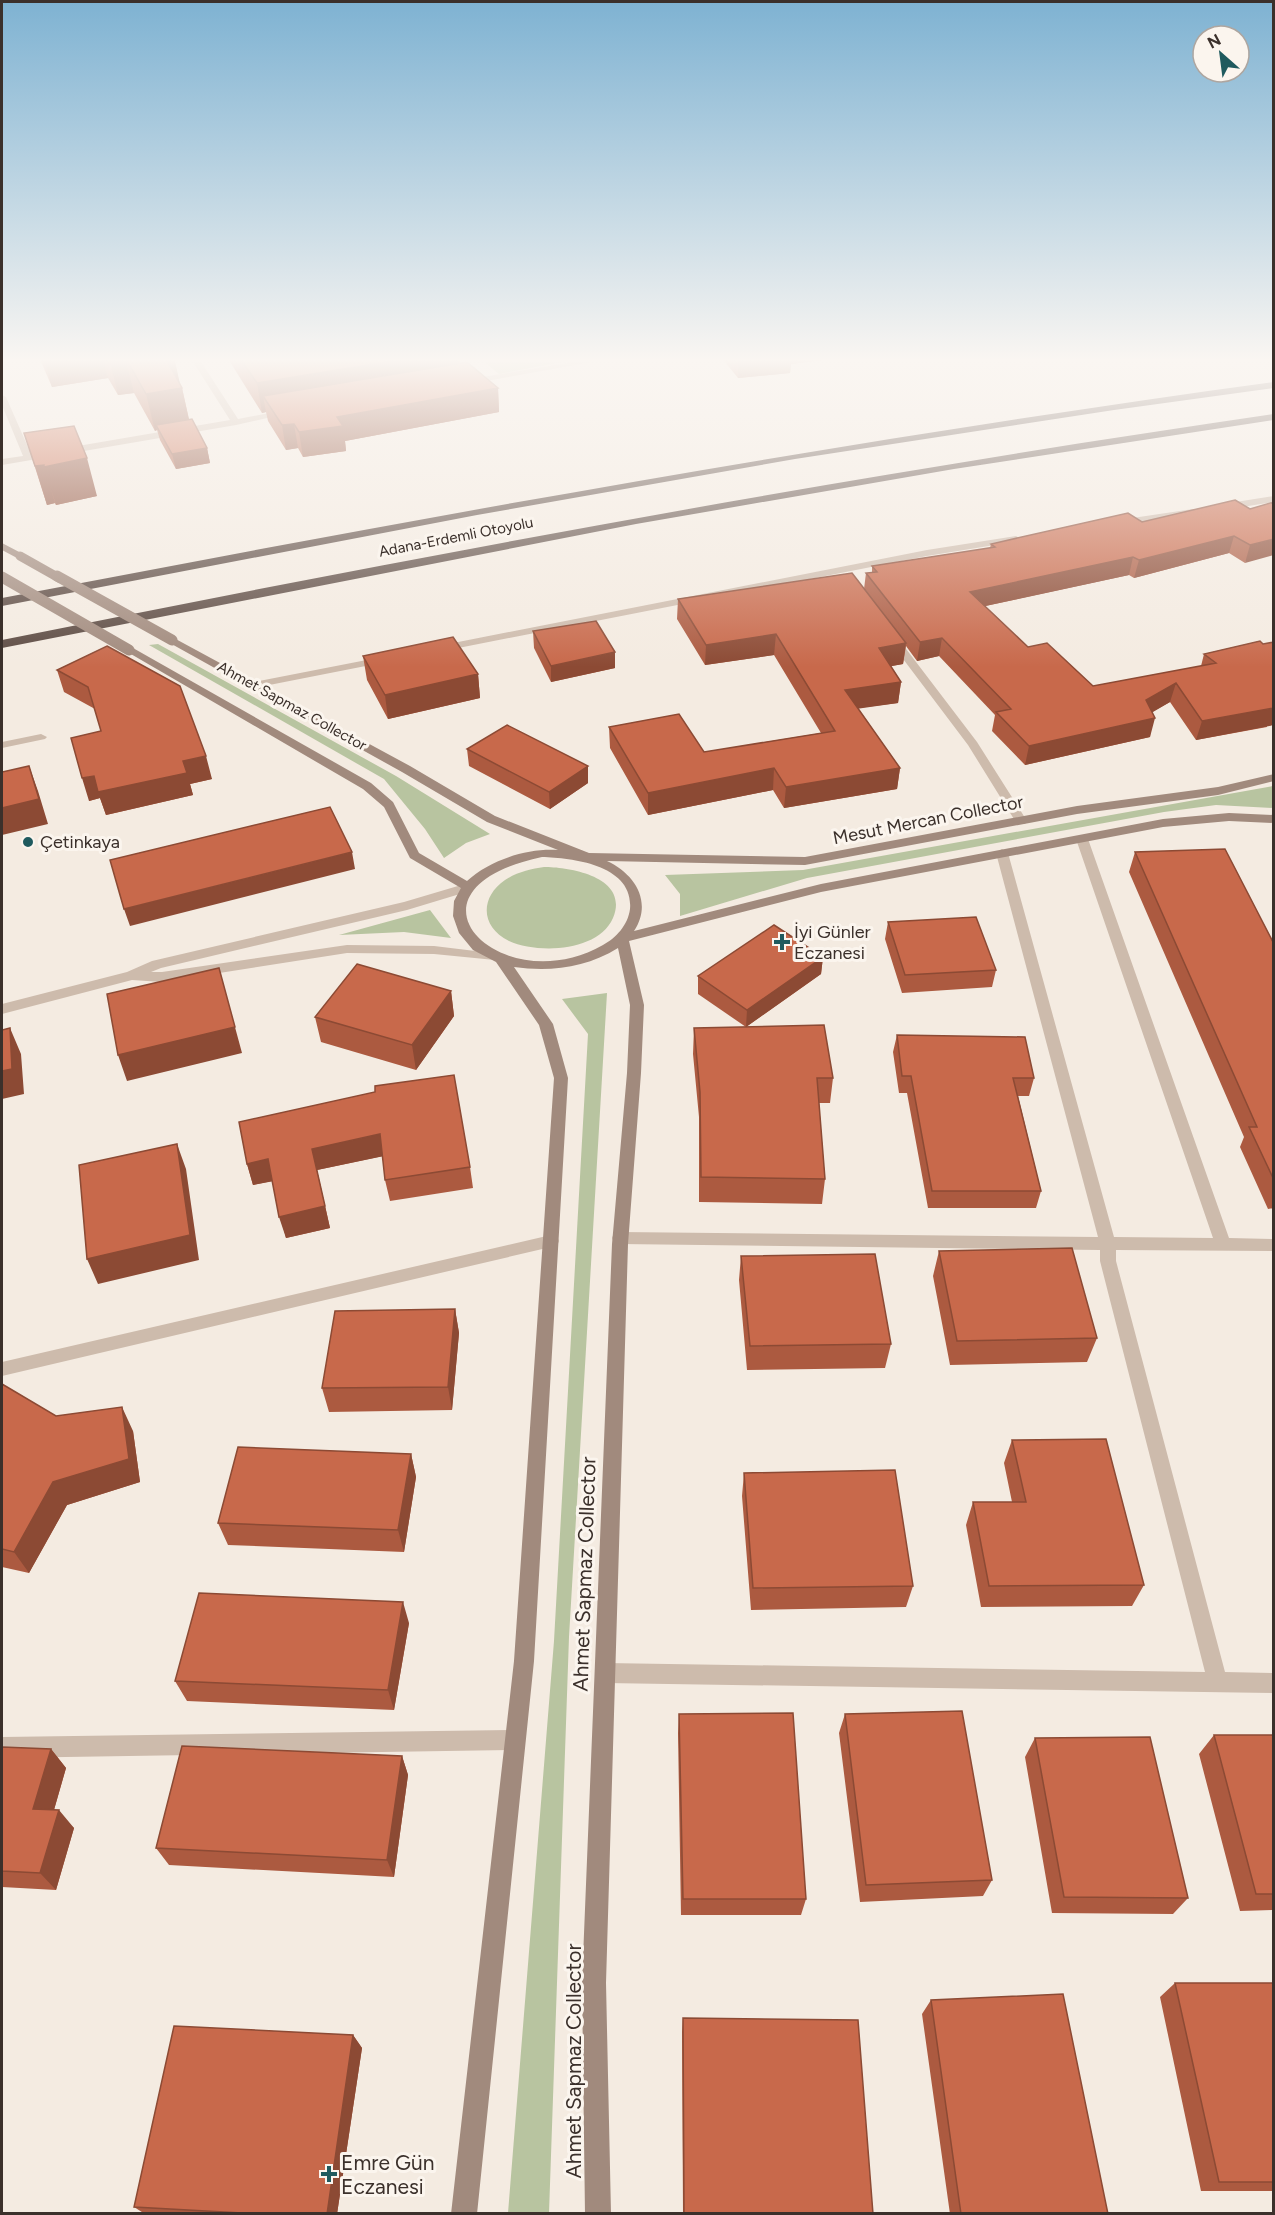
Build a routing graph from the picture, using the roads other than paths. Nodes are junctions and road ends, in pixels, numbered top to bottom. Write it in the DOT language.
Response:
graph roads {
  1 [pos="772,460"];
  2 [pos="988,460"];
  3 [pos="1274,499"];
  4 [pos="1216,508"];
  5 [pos="1204,510"];
  6 [pos="1112,524"];
  7 [pos="1031,537"];
  8 [pos="2,546"];
  9 [pos="2,577"];
  10 [pos="2,602"];
  11 [pos="888,633"];
  12 [pos="2,644"];
  13 [pos="422,652"];
  14 [pos="399,657"];
  15 [pos="254,685"];
  16 [pos="41,736"];
  17 [pos="2,745"];
  18 [pos="1274,777"];
  19 [pos="1274,819"];
  20 [pos="1021,821"];
  21 [pos="1082,838"];
  22 [pos="1002,853"];
  23 [pos="587,857"];
  24 [pos="468,887"];
  25 [pos="622,938"];
  26 [pos="500,958"];
  27 [pos="131,976"];
  28 [pos="2,1010"];
  29 [pos="620,1238"];
  30 [pos="551,1240"];
  31 [pos="1108,1244"];
  32 [pos="1223,1244"];
  33 [pos="1274,1245"];
  34 [pos="2,1369"];
  35 [pos="605,1673"];
  36 [pos="1218,1683"];
  37 [pos="1274,1683"];
  38 [pos="515,1740"];
  39 [pos="2,1748"];
  40 [pos="464,2214"];
  41 [pos="598,2214"];
  1 -- 10 [label="highway, Adana-Erdemli Otoyolu"];
  2 -- 12 [label="highway, Adana-Erdemli Otoyolu"];
  3 -- 4 [label="street"];
  5 -- 6 [label="street"];
  7 -- 13 [label="street"];
  8 -- 15 [label="main road, Ahmet Sapmaz Collector, bridge"];
  9 -- 24 [label="main road, Ahmet Sapmaz Collector, bridge"];
  11 -- 20 [label="street"];
  14 -- 15 [label="street"];
  15 -- 23 [label="main road, Ahmet Sapmaz Collector"];
  16 -- 17 [label="street"];
  18 -- 20 [label="main road, Mesut Mercan Collector"];
  19 -- 21 [label="main road"];
  20 -- 23 [label="main road, Mesut Mercan Collector"];
  21 -- 22 [label="main road"];
  21 -- 32 [label="street"];
  22 -- 25 [label="main road"];
  22 -- 31 [label="street"];
  23 -- 24 [label="main road"];
  23 -- 25 [label="main road"];
  24 -- 26 [label="main road"];
  24 -- 27 [label="street"];
  25 -- 26 [label="main road"];
  25 -- 29 [label="main road, Ahmet Sapmaz Collector"];
  26 -- 27 [label="street"];
  26 -- 30 [label="main road"];
  27 -- 28 [label="street"];
  29 -- 31 [label="street"];
  29 -- 35 [label="main road, Ahmet Sapmaz Collector"];
  30 -- 34 [label="street"];
  30 -- 38 [label="main road"];
  31 -- 32 [label="street"];
  31 -- 36 [label="street"];
  32 -- 33 [label="street"];
  35 -- 36 [label="street"];
  35 -- 41 [label="main road, Ahmet Sapmaz Collector"];
  36 -- 37 [label="street"];
  38 -- 39 [label="street"];
  38 -- 40 [label="main road"];
}
